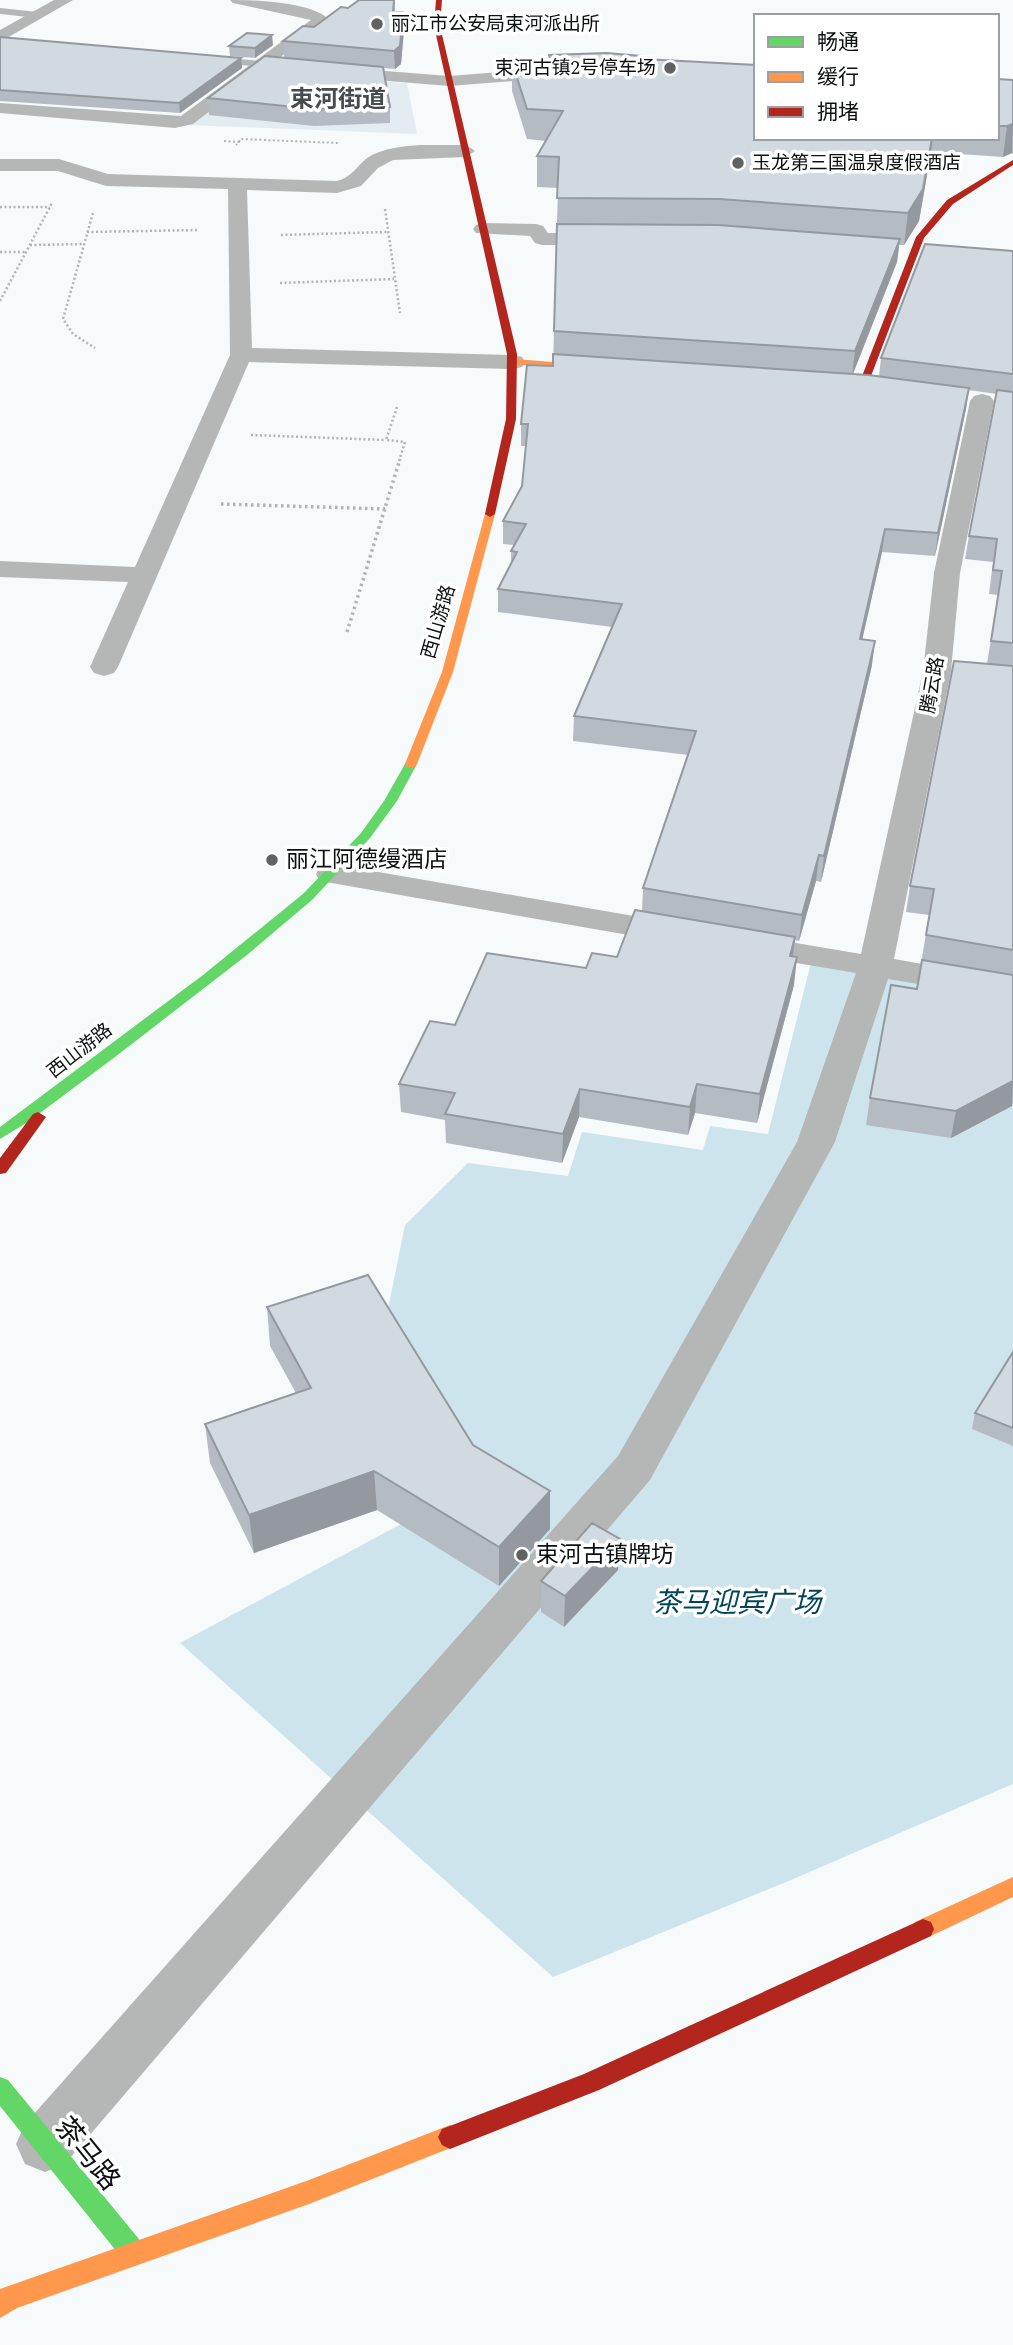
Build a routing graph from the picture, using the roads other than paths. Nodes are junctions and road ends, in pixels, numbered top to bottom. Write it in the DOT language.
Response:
graph roads {
  1 [pos="65,0"];
  2 [pos="238,0"];
  3 [pos="439,0"];
  4 [pos="0,12"];
  5 [pos="38,15"];
  6 [pos="5,40"];
  7 [pos="193,58"];
  8 [pos="262,64"];
  9 [pos="287,67"];
  10 [pos="312,70"];
  11 [pos="584,73"];
  12 [pos="449,80"];
  13 [pos="0,108"];
  14 [pos="466,152"];
  15 [pos="1013,162"];
  16 [pos="0,165"];
  17 [pos="237,184"];
  18 [pos="483,229"];
  19 [pos="622,239"];
  20 [pos="888,251"];
  21 [pos="915,253"];
  22 [pos="939,255"];
  23 [pos="241,355"];
  24 [pos="514,362"];
  25 [pos="621,370"];
  26 [pos="809,383"];
  27 [pos="980,401"];
  28 [pos="0,569"];
  29 [pos="145,575"];
  30 [pos="104,667"];
  31 [pos="332,874"];
  32 [pos="875,967"];
  33 [pos="1013,990"];
  34 [pos="49,1102"];
  35 [pos="0,1134"];
  36 [pos="0,1169"];
  37 [pos="1013,1887"];
  38 [pos="0,2088"];
  39 [pos="45,2144"];
  40 [pos="134,2253"];
  41 [pos="3,2297"];
  1 -- 5 [label="street"];
  2 -- 8 [label="street"];
  3 -- 12 [label="street, 西山游路"];
  4 -- 5 [label="lane"];
  5 -- 6 [label="street"];
  7 -- 8 [label="lane"];
  8 -- 9 [label="street"];
  8 -- 13 [label="street"];
  10 -- 12 [label="street"];
  11 -- 12 [label="street"];
  12 -- 14 [label="street, 西山游路"];
  14 -- 17 [label="street"];
  14 -- 18 [label="street, 西山游路"];
  15 -- 21 [label="street"];
  16 -- 17 [label="street"];
  17 -- 23 [label="street"];
  18 -- 19 [label="street"];
  18 -- 24 [label="street, 西山游路"];
  20 -- 21 [label="street"];
  21 -- 22 [label="street"];
  21 -- 26 [label="street"];
  23 -- 24 [label="street"];
  23 -- 29 [label="street"];
  24 -- 25 [label="street"];
  24 -- 31 [label="street, 西山游路"];
  27 -- 32 [label="street, 腾云路"];
  28 -- 29 [label="street"];
  29 -- 30 [label="street"];
  31 -- 32 [label="street"];
  31 -- 34 [label="street, 西山游路"];
  32 -- 33 [label="street"];
  32 -- 39 [label="street, 腾云路"];
  34 -- 35 [label="street"];
  34 -- 36 [label="street"];
  37 -- 40 [label="street"];
  38 -- 39 [label="street, 茶马路"];
  39 -- 40 [label="street, 茶马路"];
  40 -- 41 [label="street"];
}
